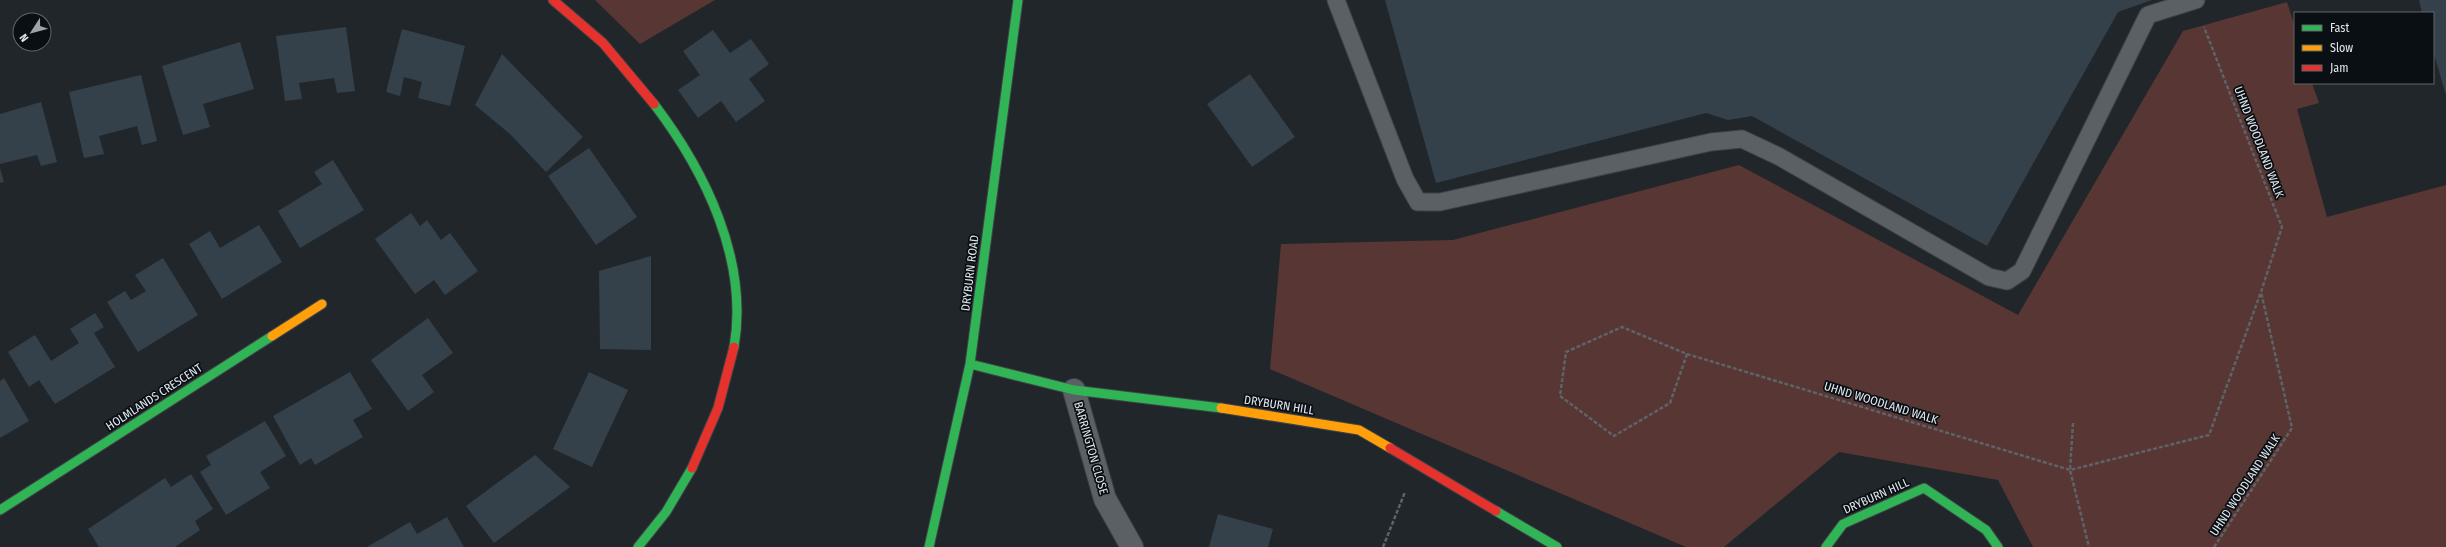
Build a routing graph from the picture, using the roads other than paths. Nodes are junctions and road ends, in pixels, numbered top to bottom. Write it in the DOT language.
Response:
graph roads {
  1 [pos="553,0"];
  2 [pos="1018,0"];
  3 [pos="1336,0"];
  4 [pos="2195,0"];
  5 [pos="322,304"];
  6 [pos="970,364"];
  7 [pos="1074,390"];
  8 [pos="0,510"];
  9 [pos="638,547"];
  10 [pos="929,547"];
  11 [pos="1132,547"];
  12 [pos="1557,547"];
  13 [pos="1826,547"];
  14 [pos="1998,547"];
  1 -- 9 [label="street"];
  2 -- 6 [label="street, DRYBURN ROAD"];
  3 -- 4 [label="lane"];
  5 -- 8 [label="street, HOLMLANDS CRESCENT"];
  6 -- 7 [label="street, DRYBURN HILL"];
  6 -- 10 [label="street, DRYBURN ROAD"];
  7 -- 11 [label="street, BARRINGTON CLOSE"];
  7 -- 12 [label="street, DRYBURN HILL"];
  13 -- 14 [label="street, DRYBURN HILL"];
}
